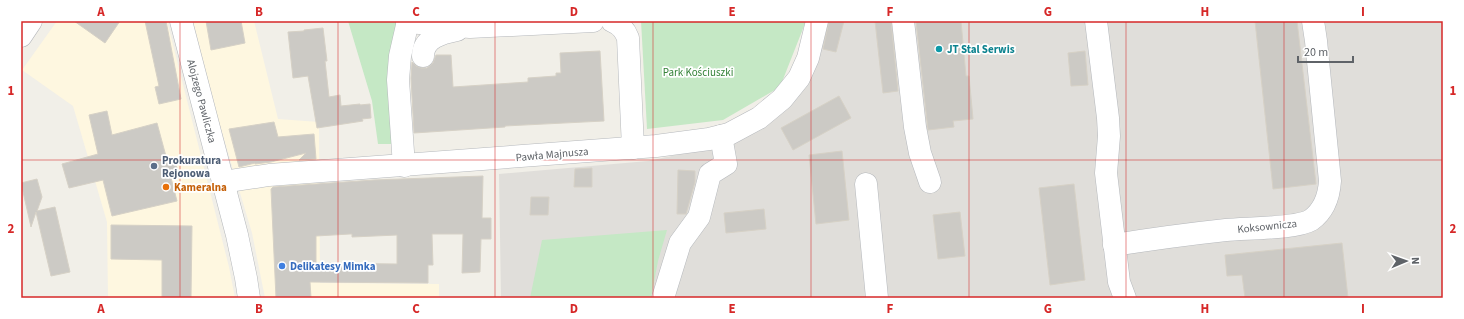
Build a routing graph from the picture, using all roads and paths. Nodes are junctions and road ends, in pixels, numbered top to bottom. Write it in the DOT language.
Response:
graph roads {
  1 [pos="31,21"];
  2 [pos="181,21"];
  3 [pos="593,21"];
  4 [pos="612,21"];
  5 [pos="817,21"];
  6 [pos="903,21"];
  7 [pos="1096,21"];
  8 [pos="1313,21"];
  9 [pos="408,22"];
  10 [pos="470,27"];
  11 [pos="21,36"];
  12 [pos="423,56"];
  13 [pos="721,136"];
  14 [pos="633,148"];
  15 [pos="404,166"];
  16 [pos="223,182"];
  17 [pos="930,182"];
  18 [pos="866,184"];
  19 [pos="1114,245"];
  20 [pos="249,298"];
  21 [pos="663,298"];
  22 [pos="877,298"];
  23 [pos="1125,298"];
  1 -- 11 [label="street"];
  2 -- 16 [label="street, Alojzego Pawliczka"];
  3 -- 10 [label="street"];
  4 -- 14 [label="street"];
  5 -- 13 [label="street, Pawła Majnusza"];
  6 -- 17 [label="street"];
  7 -- 19 [label="street"];
  8 -- 19 [label="street, Koksownicza"];
  9 -- 10 [label="street"];
  9 -- 15 [label="street"];
  10 -- 12 [label="street"];
  13 -- 14 [label="street, Pawła Majnusza"];
  13 -- 21 [label="street"];
  14 -- 15 [label="street, Pawła Majnusza"];
  15 -- 16 [label="street, Pawła Majnusza"];
  16 -- 20 [label="street, Alojzego Pawliczka"];
  18 -- 22 [label="street"];
  19 -- 23 [label="street"];
}
